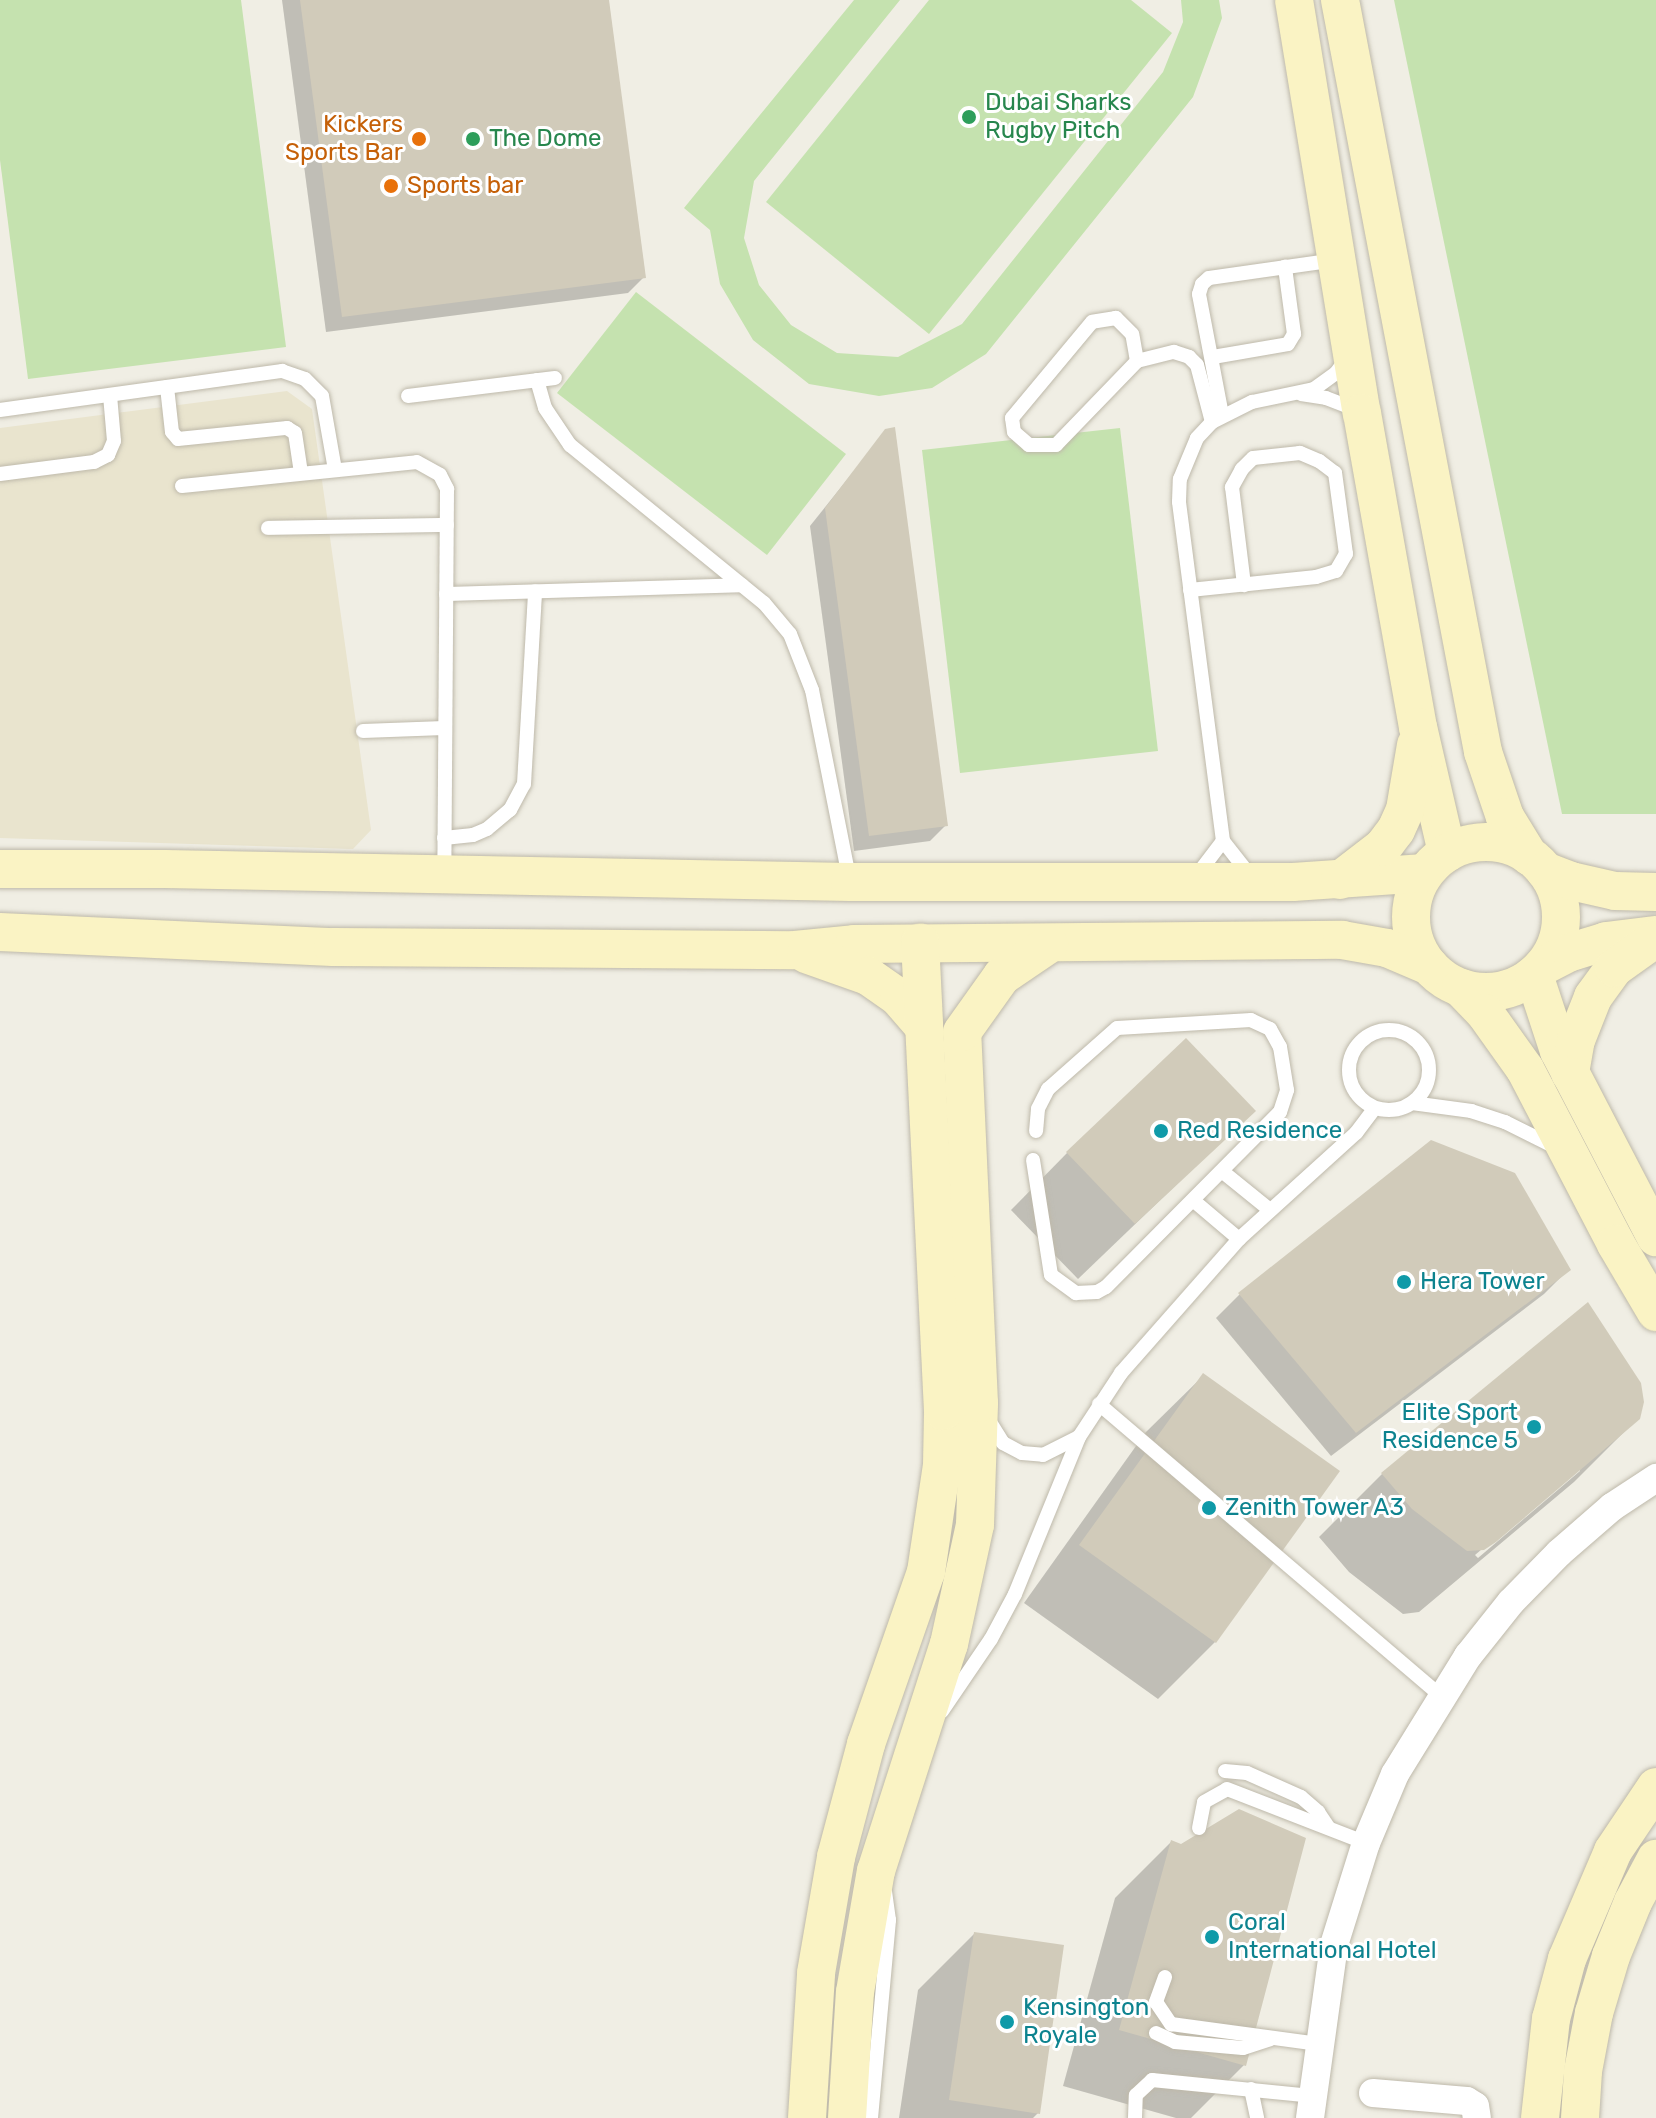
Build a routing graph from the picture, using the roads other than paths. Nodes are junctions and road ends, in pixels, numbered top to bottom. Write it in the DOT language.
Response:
graph roads {
  1 [pos="1294,0"];
  2 [pos="1340,0"];
  3 [pos="1306,62"];
  4 [pos="1366,146"];
  5 [pos="1336,260"];
  6 [pos="1285,267"];
  7 [pos="1351,349"];
  8 [pos="1213,357"];
  9 [pos="1137,361"];
  10 [pos="555,378"];
  11 [pos="537,380"];
  12 [pos="167,387"];
  13 [pos="1301,394"];
  14 [pos="110,395"];
  15 [pos="408,396"];
  16 [pos="0,410"];
  17 [pos="1362,413"];
  18 [pos="1217,419"];
  19 [pos="335,470"];
  20 [pos="301,473"];
  21 [pos="0,474"];
  22 [pos="182,486"];
  23 [pos="447,525"];
  24 [pos="268,528"];
  25 [pos="742,585"];
  26 [pos="1244,585"];
  27 [pos="1190,590"];
  28 [pos="535,591"];
  29 [pos="446,594"];
  30 [pos="1418,727"];
  31 [pos="444,728"];
  32 [pos="363,731"];
  33 [pos="1223,841"];
  34 [pos="444,856"];
  35 [pos="1436,863"];
  36 [pos="1537,863"];
  37 [pos="0,869"];
  38 [pos="1340,880"];
  39 [pos="1189,881"];
  40 [pos="1260,881"];
  41 [pos="850,882"];
  42 [pos="1656,892"];
  43 [pos="0,932"];
  44 [pos="1656,937"];
  45 [pos="920,943"];
  46 [pos="1049,944"];
  47 [pos="795,950"];
  48 [pos="1429,966"];
  49 [pos="1539,971"];
  50 [pos="1461,988"];
  51 [pos="924,1027"];
  52 [pos="1570,1073"];
  53 [pos="1412,1103"];
  54 [pos="1375,1108"];
  55 [pos="1036,1131"];
  56 [pos="1570,1155"];
  57 [pos="1033,1160"];
  58 [pos="1223,1172"];
  59 [pos="1194,1201"];
  60 [pos="1270,1210"];
  61 [pos="1656,1237"];
  62 [pos="1239,1239"];
  63 [pos="1656,1312"];
  64 [pos="979,1403"];
  65 [pos="1099,1404"];
  66 [pos="1079,1437"];
  67 [pos="1656,1478"];
  68 [pos="1441,1696"];
  69 [pos="918,1743"];
  70 [pos="1225,1771"];
  71 [pos="1656,1787"];
  72 [pos="1328,1827"];
  73 [pos="1199,1828"];
  74 [pos="1366,1843"];
  75 [pos="1656,1859"];
  76 [pos="876,1871"];
  77 [pos="1165,1977"];
  78 [pos="1156,2033"];
  79 [pos="1273,2038"];
  80 [pos="1319,2044"];
  81 [pos="1251,2089"];
  82 [pos="1373,2093"];
  83 [pos="1311,2107"];
  84 [pos="807,2118"];
  85 [pos="847,2118"];
  86 [pos="871,2118"];
  87 [pos="1135,2118"];
  88 [pos="1257,2118"];
  89 [pos="1477,2118"];
  90 [pos="1540,2118"];
  91 [pos="1580,2118"];
  1 -- 3 [label="main road"];
  2 -- 4 [label="main road"];
  3 -- 4 [label="main road"];
  3 -- 5 [label="main road"];
  4 -- 36 [label="main road"];
  5 -- 6 [label="lane"];
  5 -- 7 [label="main road"];
  6 -- 8 [label="lane"];
  6 -- 8 [label="lane"];
  7 -- 13 [label="lane"];
  7 -- 17 [label="main road"];
  8 -- 18 [label="lane"];
  9 -- 9 [label="lane"];
  9 -- 18 [label="lane"];
  10 -- 11 [label="lane"];
  11 -- 15 [label="lane"];
  11 -- 25 [label="lane"];
  12 -- 14 [label="lane"];
  12 -- 19 [label="lane"];
  12 -- 20 [label="lane"];
  13 -- 17 [label="lane"];
  13 -- 18 [label="lane"];
  14 -- 16 [label="lane"];
  14 -- 21 [label="lane"];
  17 -- 30 [label="main road"];
  18 -- 27 [label="lane"];
  19 -- 20 [label="lane"];
  19 -- 23 [label="lane"];
  20 -- 22 [label="lane"];
  23 -- 24 [label="lane"];
  23 -- 29 [label="lane"];
  25 -- 28 [label="lane"];
  25 -- 41 [label="lane"];
  26 -- 26 [label="lane"];
  26 -- 27 [label="lane"];
  27 -- 33 [label="lane"];
  28 -- 29 [label="lane"];
  28 -- 34 [label="lane"];
  29 -- 31 [label="lane"];
  30 -- 35 [label="main road"];
  30 -- 38 [label="main road"];
  31 -- 32 [label="lane"];
  31 -- 34 [label="lane"];
  33 -- 39 [label="lane"];
  33 -- 40 [label="lane"];
  34 -- 37 [label="main road"];
  34 -- 41 [label="main road"];
  35 -- 36 [label="main road"];
  35 -- 38 [label="main road"];
  35 -- 48 [label="main road"];
  36 -- 42 [label="main road"];
  36 -- 49 [label="main road"];
  38 -- 40 [label="main road"];
  39 -- 40 [label="main road"];
  39 -- 41 [label="main road"];
  43 -- 47 [label="main road"];
  44 -- 49 [label="main road"];
  44 -- 52 [label="main road"];
  45 -- 46 [label="main road"];
  45 -- 47 [label="main road"];
  45 -- 51 [label="main road"];
  46 -- 48 [label="main road"];
  46 -- 64 [label="main road"];
  47 -- 51 [label="main road"];
  48 -- 50 [label="main road"];
  49 -- 50 [label="main road"];
  49 -- 52 [label="main road"];
  50 -- 56 [label="main road"];
  51 -- 84 [label="main road"];
  52 -- 61 [label="main road"];
  53 -- 54 [label="lane"];
  53 -- 54 [label="lane"];
  53 -- 56 [label="lane"];
  54 -- 60 [label="lane"];
  55 -- 58 [label="lane"];
  56 -- 63 [label="main road"];
  57 -- 59 [label="lane"];
  58 -- 59 [label="lane"];
  58 -- 60 [label="lane"];
  59 -- 62 [label="lane"];
  60 -- 62 [label="lane"];
  62 -- 65 [label="lane"];
  64 -- 66 [label="lane"];
  64 -- 69 [label="main road"];
  65 -- 66 [label="lane"];
  65 -- 68 [label="lane"];
  66 -- 69 [label="lane"];
  67 -- 68 [label="street"];
  68 -- 74 [label="street"];
  69 -- 76 [label="main road"];
  70 -- 72 [label="lane"];
  71 -- 90 [label="main road"];
  72 -- 73 [label="lane"];
  72 -- 74 [label="lane"];
  74 -- 80 [label="street"];
  75 -- 91 [label="main road"];
  76 -- 85 [label="main road"];
  76 -- 86 [label="lane"];
  77 -- 79 [label="lane"];
  78 -- 79 [label="lane"];
  79 -- 80 [label="lane"];
  80 -- 83 [label="street"];
  81 -- 83 [label="lane"];
  81 -- 87 [label="lane"];
  81 -- 88 [label="lane"];
  82 -- 89 [label="street"];
}
